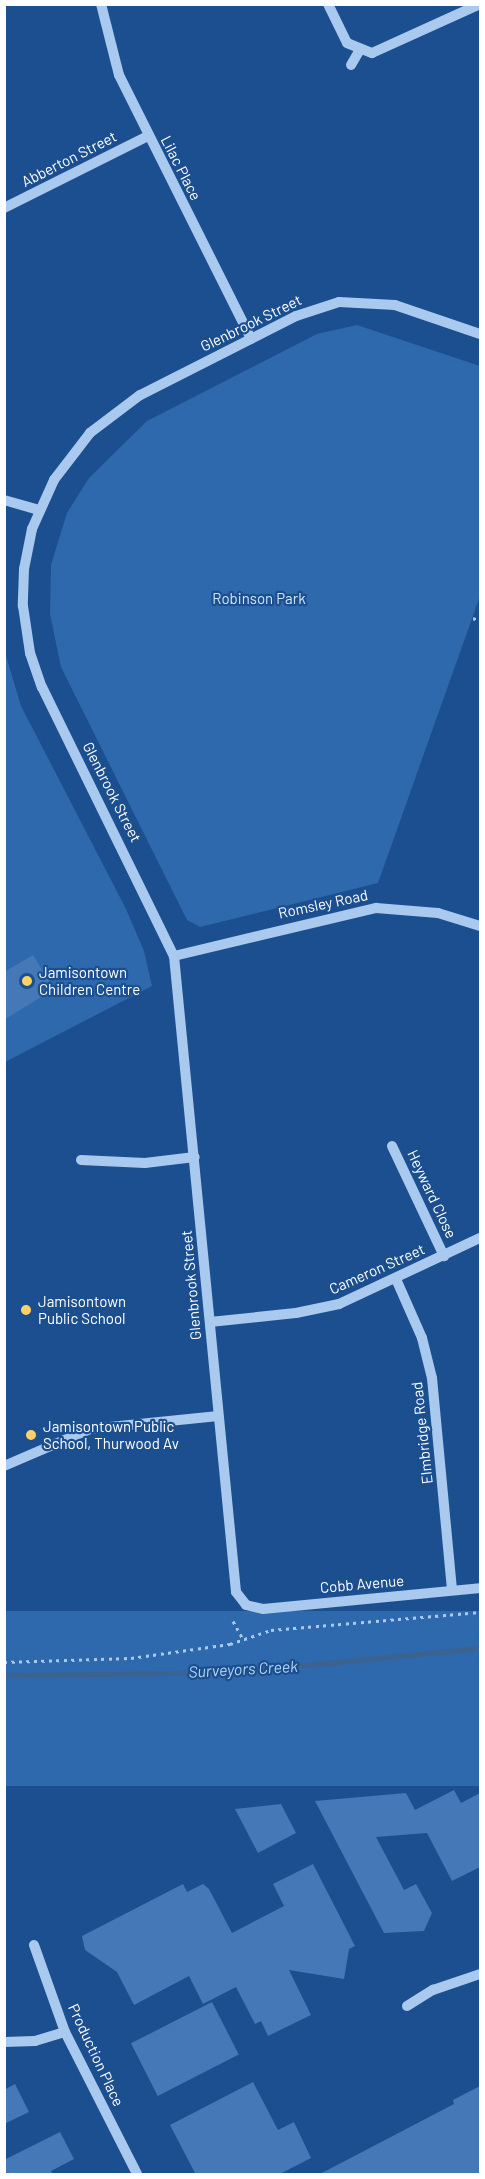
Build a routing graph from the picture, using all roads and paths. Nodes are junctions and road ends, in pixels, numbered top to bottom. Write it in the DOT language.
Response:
graph roads {
  1 [pos="101,4"];
  2 [pos="328,4"];
  3 [pos="480,4"];
  4 [pos="359,51"];
  5 [pos="351,65"];
  6 [pos="148,136"];
  7 [pos="4,208"];
  8 [pos="480,334"];
  9 [pos="251,339"];
  10 [pos="4,500"];
  11 [pos="38,510"];
  12 [pos="472,618"];
  13 [pos="480,621"];
  14 [pos="480,926"];
  15 [pos="174,956"];
  16 [pos="392,1146"];
  17 [pos="195,1157"];
  18 [pos="81,1160"];
  19 [pos="480,1238"];
  20 [pos="444,1256"];
  21 [pos="396,1279"];
  22 [pos="210,1322"];
  23 [pos="218,1416"];
  24 [pos="4,1466"];
  25 [pos="480,1588"];
  26 [pos="452,1590"];
  27 [pos="246,1605"];
  28 [pos="480,1612"];
  29 [pos="233,1621"];
  30 [pos="243,1639"];
  31 [pos="4,1662"];
  32 [pos="34,1945"];
  33 [pos="480,1974"];
  34 [pos="407,2006"];
  35 [pos="65,2032"];
  36 [pos="4,2042"];
  37 [pos="137,2175"];
  1 -- 6 [label="street, Lilac Place"];
  2 -- 4 [label="street"];
  3 -- 4 [label="street"];
  4 -- 5 [label="street"];
  6 -- 7 [label="street, Abberton Street"];
  6 -- 9 [label="street, Lilac Place"];
  8 -- 9 [label="street, Glenbrook Street"];
  9 -- 11 [label="street, Glenbrook Street"];
  10 -- 11 [label="street"];
  11 -- 15 [label="street, Glenbrook Street"];
  12 -- 13 [label="path"];
  14 -- 15 [label="street, Romsley Road"];
  15 -- 17 [label="street, Glenbrook Street"];
  16 -- 20 [label="street, Heyward Close"];
  17 -- 18 [label="street"];
  17 -- 22 [label="street, Glenbrook Street"];
  19 -- 20 [label="street, Cameron Street"];
  20 -- 21 [label="street, Cameron Street"];
  21 -- 22 [label="street, Cameron Street"];
  21 -- 26 [label="street, Elmbridge Road"];
  22 -- 23 [label="street, Glenbrook Street"];
  23 -- 24 [label="street"];
  23 -- 27 [label="street, Glenbrook Street"];
  25 -- 26 [label="street, Cobb Avenue"];
  26 -- 27 [label="street, Cobb Avenue"];
  28 -- 30 [label="path"];
  29 -- 30 [label="path"];
  30 -- 31 [label="path"];
  32 -- 35 [label="street, Production Place"];
  33 -- 34 [label="street"];
  35 -- 36 [label="street"];
  35 -- 37 [label="street, Production Place"];
}
